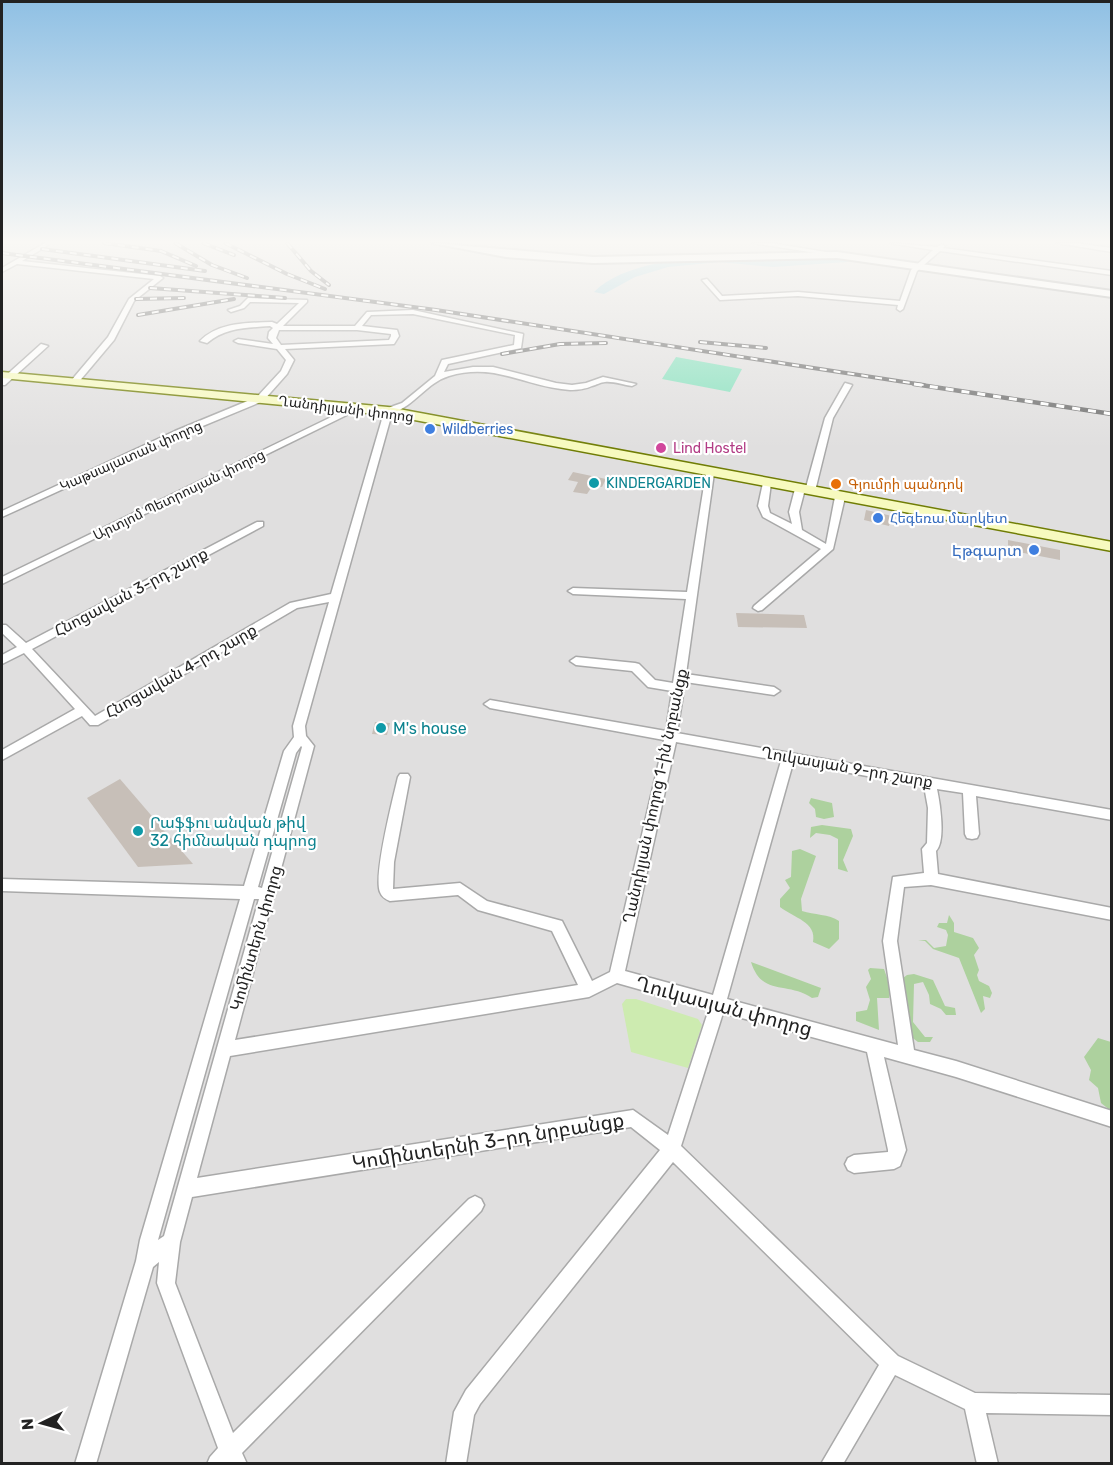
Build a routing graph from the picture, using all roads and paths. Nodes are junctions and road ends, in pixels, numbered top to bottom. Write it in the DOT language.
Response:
graph roads {
  1 [pos="125,311"];
  2 [pos="295,311"];
  3 [pos="277,328"];
  4 [pos="357,328"];
  5 [pos="238,340"];
  6 [pos="204,341"];
  7 [pos="45,346"];
  8 [pos="281,347"];
  9 [pos="439,376"];
  10 [pos="4,378"];
  11 [pos="74,382"];
  12 [pos="632,384"];
  13 [pos="848,385"];
  14 [pos="260,399"];
  15 [pos="357,408"];
  16 [pos="388,411"];
  17 [pos="710,472"];
  18 [pos="767,483"];
  19 [pos="805,490"];
  20 [pos="840,497"];
  21 [pos="2,514"];
  22 [pos="260,524"];
  23 [pos="798,531"];
  24 [pos="1112,547"];
  25 [pos="828,549"];
  26 [pos="2,581"];
  27 [pos="573,591"];
  28 [pos="691,596"];
  29 [pos="335,597"];
  30 [pos="758,608"];
  31 [pos="2,628"];
  32 [pos="24,647"];
  33 [pos="2,660"];
  34 [pos="576,661"];
  35 [pos="680,683"];
  36 [pos="774,691"];
  37 [pos="490,704"];
  38 [pos="83,710"];
  39 [pos="671,736"];
  40 [pos="300,738"];
  41 [pos="2,755"];
  42 [pos="788,757"];
  43 [pos="404,777"];
  44 [pos="929,781"];
  45 [pos="969,788"];
  46 [pos="1112,815"];
  47 [pos="972,834"];
  48 [pos="931,879"];
  49 [pos="2,885"];
  50 [pos="251,893"];
  51 [pos="268,894"];
  52 [pos="1112,914"];
  53 [pos="616,976"];
  54 [pos="589,990"];
  55 [pos="718,1005"];
  56 [pos="874,1047"];
  57 [pos="225,1049"];
  58 [pos="907,1056"];
  59 [pos="1112,1119"];
  60 [pos="672,1149"];
  61 [pos="854,1164"];
  62 [pos="185,1189"];
  63 [pos="476,1205"];
  64 [pos="171,1242"];
  65 [pos="145,1261"];
  66 [pos="891,1363"];
  67 [pos="974,1403"];
  68 [pos="1112,1405"];
  69 [pos="228,1459"];
  70 [pos="85,1464"];
  71 [pos="456,1464"];
  72 [pos="831,1464"];
  73 [pos="988,1464"];
  1 -- 11 [label="street"];
  2 -- 3 [label="street"];
  3 -- 4 [label="street"];
  3 -- 6 [label="street"];
  3 -- 8 [label="street"];
  4 -- 8 [label="street"];
  4 -- 9 [label="street"];
  5 -- 8 [label="street"];
  7 -- 10 [label="street"];
  8 -- 14 [label="street"];
  9 -- 12 [label="street"];
  9 -- 16 [label="street"];
  10 -- 11 [label="main road, Ղանդիլյանի փողոց"];
  11 -- 14 [label="main road, Ղանդիլյանի փողոց"];
  13 -- 19 [label="street"];
  14 -- 15 [label="main road, Ղանդիլյանի փողոց"];
  14 -- 21 [label="street, Կաթսայատան փողոց"];
  15 -- 16 [label="main road, Ղանդիլյանի փողոց"];
  15 -- 26 [label="street, Արտյոմ Պետրոսյան փողոց"];
  16 -- 17 [label="main road, Ղանդիլյանի փողոց"];
  16 -- 29 [label="street, Կոմինտերն փողոց"];
  17 -- 18 [label="main road, Ղանդիլյանի փողոց"];
  17 -- 28 [label="street, Ղանդիլյան փողոց 1-ին նրբանցք"];
  18 -- 19 [label="main road, Ղանդիլյանի փողոց"];
  18 -- 23 [label="street"];
  19 -- 20 [label="main road, Ղանդիլյանի փողոց"];
  19 -- 23 [label="street"];
  20 -- 24 [label="main road, Ղանդիլյանի փողոց"];
  20 -- 25 [label="street"];
  22 -- 32 [label="street, Հնոցավան 3-րդ շարք"];
  23 -- 25 [label="street"];
  25 -- 30 [label="street"];
  27 -- 28 [label="street"];
  28 -- 35 [label="street, Ղանդիլյան փողոց 1-ին նրբանցք"];
  29 -- 38 [label="street, Հնոցավան 4-րդ շարք"];
  29 -- 40 [label="street, Կոմինտերն փողոց"];
  31 -- 32 [label="street"];
  32 -- 33 [label="street, Հնոցավան 3-րդ շարք"];
  32 -- 38 [label="street"];
  34 -- 35 [label="street"];
  35 -- 36 [label="street"];
  35 -- 39 [label="street, Ղանդիլյան փողոց 1-ին նրբանցք"];
  37 -- 39 [label="street, Ղուկասյան 9-րդ շարք"];
  38 -- 41 [label="street, Հնոցավան 4-րդ շարք"];
  39 -- 42 [label="street, Ղուկասյան 9-րդ շարք"];
  39 -- 53 [label="street, Ղանդիլյան փողոց 1-ին նրբանցք"];
  40 -- 50 [label="street"];
  40 -- 51 [label="street, Կոմինտերն փողոց"];
  42 -- 44 [label="street, Ղուկասյան 9-րդ շարք"];
  42 -- 55 [label="street"];
  43 -- 54 [label="street"];
  44 -- 45 [label="street, Ղուկասյան 9-րդ շարք"];
  44 -- 48 [label="street"];
  45 -- 46 [label="street, Ղուկասյան 9-րդ շարք"];
  45 -- 47 [label="street"];
  48 -- 52 [label="street"];
  48 -- 58 [label="street"];
  49 -- 50 [label="street"];
  50 -- 51 [label="street"];
  50 -- 65 [label="street"];
  51 -- 57 [label="street, Կոմինտերն փողոց"];
  53 -- 54 [label="street, Ղուկասյան փողոց"];
  53 -- 55 [label="street, Ղուկասյան փողոց"];
  54 -- 57 [label="street, Ղուկասյան փողոց"];
  55 -- 56 [label="street, Ղուկասյան փողոց"];
  55 -- 60 [label="street"];
  56 -- 58 [label="street, Ղուկասյան փողոց"];
  56 -- 61 [label="street"];
  57 -- 62 [label="street, Կոմինտերն փողոց"];
  58 -- 59 [label="street, Ղուկասյան փողոց"];
  60 -- 62 [label="street, Կոմինտերնի 3-րդ նրբանցք"];
  60 -- 66 [label="street, Կոմինտերնի 3-րդ նրբանցք"];
  60 -- 71 [label="street"];
  62 -- 64 [label="street, Կոմինտերն փողոց"];
  63 -- 69 [label="street"];
  64 -- 65 [label="street"];
  64 -- 69 [label="street, Կոմինտերն փողոց"];
  65 -- 70 [label="street"];
  66 -- 67 [label="street, Կոմինտերնի 3-րդ նրբանցք"];
  66 -- 72 [label="street"];
  67 -- 68 [label="street"];
  67 -- 73 [label="street"];
}
